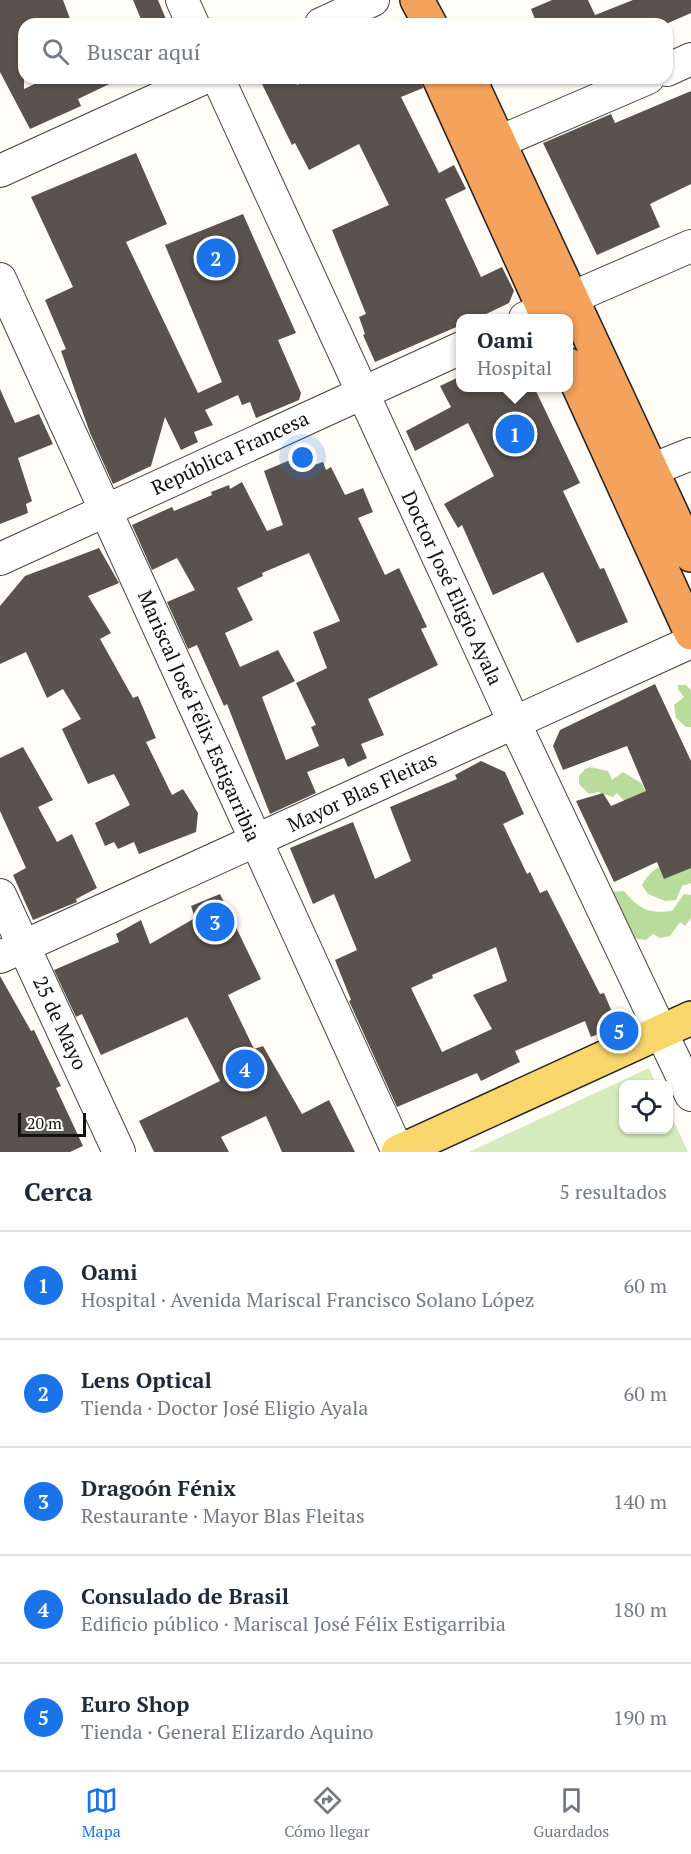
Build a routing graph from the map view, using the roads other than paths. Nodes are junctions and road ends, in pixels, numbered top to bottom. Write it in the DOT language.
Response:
graph roads {
  1 [pos="182,0"];
  2 [pos="373,0"];
  3 [pos="404,0"];
  4 [pos="417,0"];
  5 [pos="433,0"];
  6 [pos="190,18"];
  7 [pos="334,18"];
  8 [pos="412,18"];
  9 [pos="427,18"];
  10 [pos="441,18"];
  11 [pos="691,59"];
  12 [pos="673,67"];
  13 [pos="191,84"];
  14 [pos="221,84"];
  15 [pos="442,84"];
  16 [pos="458,84"];
  17 [pos="472,84"];
  18 [pos="634,84"];
  19 [pos="499,142"];
  20 [pos="0,171"];
  21 [pos="537,225"];
  22 [pos="691,246"];
  23 [pos="0,279"];
  24 [pos="547,311"];
  25 [pos="456,350"];
  26 [pos="573,351"];
  27 [pos="573,374"];
  28 [pos="363,393"];
  29 [pos="691,454"];
  30 [pos="651,470"];
  31 [pos="105,510"];
  32 [pos="691,555"];
  33 [pos="0,559"];
  34 [pos="691,633"];
  35 [pos="691,642"];
  36 [pos="514,722"];
  37 [pos="255,840"];
  38 [pos="0,895"];
  39 [pos="12,952"];
  40 [pos="691,1018"];
  41 [pos="662,1031"];
  42 [pos="691,1095"];
  43 [pos="119,1152"];
  44 [pos="398,1152"];
  1 -- 6 [label="street"];
  2 -- 7 [label="street"];
  3 -- 8 [label="highway"];
  4 -- 9 [label="highway"];
  5 -- 10 [label="highway"];
  11 -- 12 [label="street"];
  13 -- 20 [label="street"];
  14 -- 28 [label="street, Doctor José Eligio Ayala"];
  15 -- 24 [label="highway"];
  16 -- 21 [label="highway"];
  17 -- 19 [label="highway"];
  18 -- 19 [label="street"];
  19 -- 21 [label="highway"];
  21 -- 24 [label="highway"];
  22 -- 24 [label="street"];
  23 -- 31 [label="street, Mariscal José Félix Estigarribia"];
  25 -- 28 [label="street, República Francesa"];
  26 -- 30 [label="highway"];
  27 -- 34 [label="highway"];
  28 -- 31 [label="street, República Francesa"];
  28 -- 36 [label="street, Doctor José Eligio Ayala"];
  29 -- 30 [label="street"];
  30 -- 32 [label="highway"];
  31 -- 33 [label="street, República Francesa"];
  31 -- 37 [label="street, Mariscal José Félix Estigarribia"];
  35 -- 36 [label="street, Mayor Blas Fleitas"];
  36 -- 37 [label="street, Mayor Blas Fleitas"];
  36 -- 41 [label="street, Doctor José Eligio Ayala"];
  37 -- 39 [label="street, Mayor Blas Fleitas"];
  37 -- 44 [label="street, Mariscal José Félix Estigarribia"];
  38 -- 39 [label="street, 25 de Mayo"];
  39 -- 43 [label="street, 25 de Mayo"];
  40 -- 41 [label="main road"];
  41 -- 42 [label="street, Doctor José Eligio Ayala"];
  41 -- 44 [label="main road"];
}
